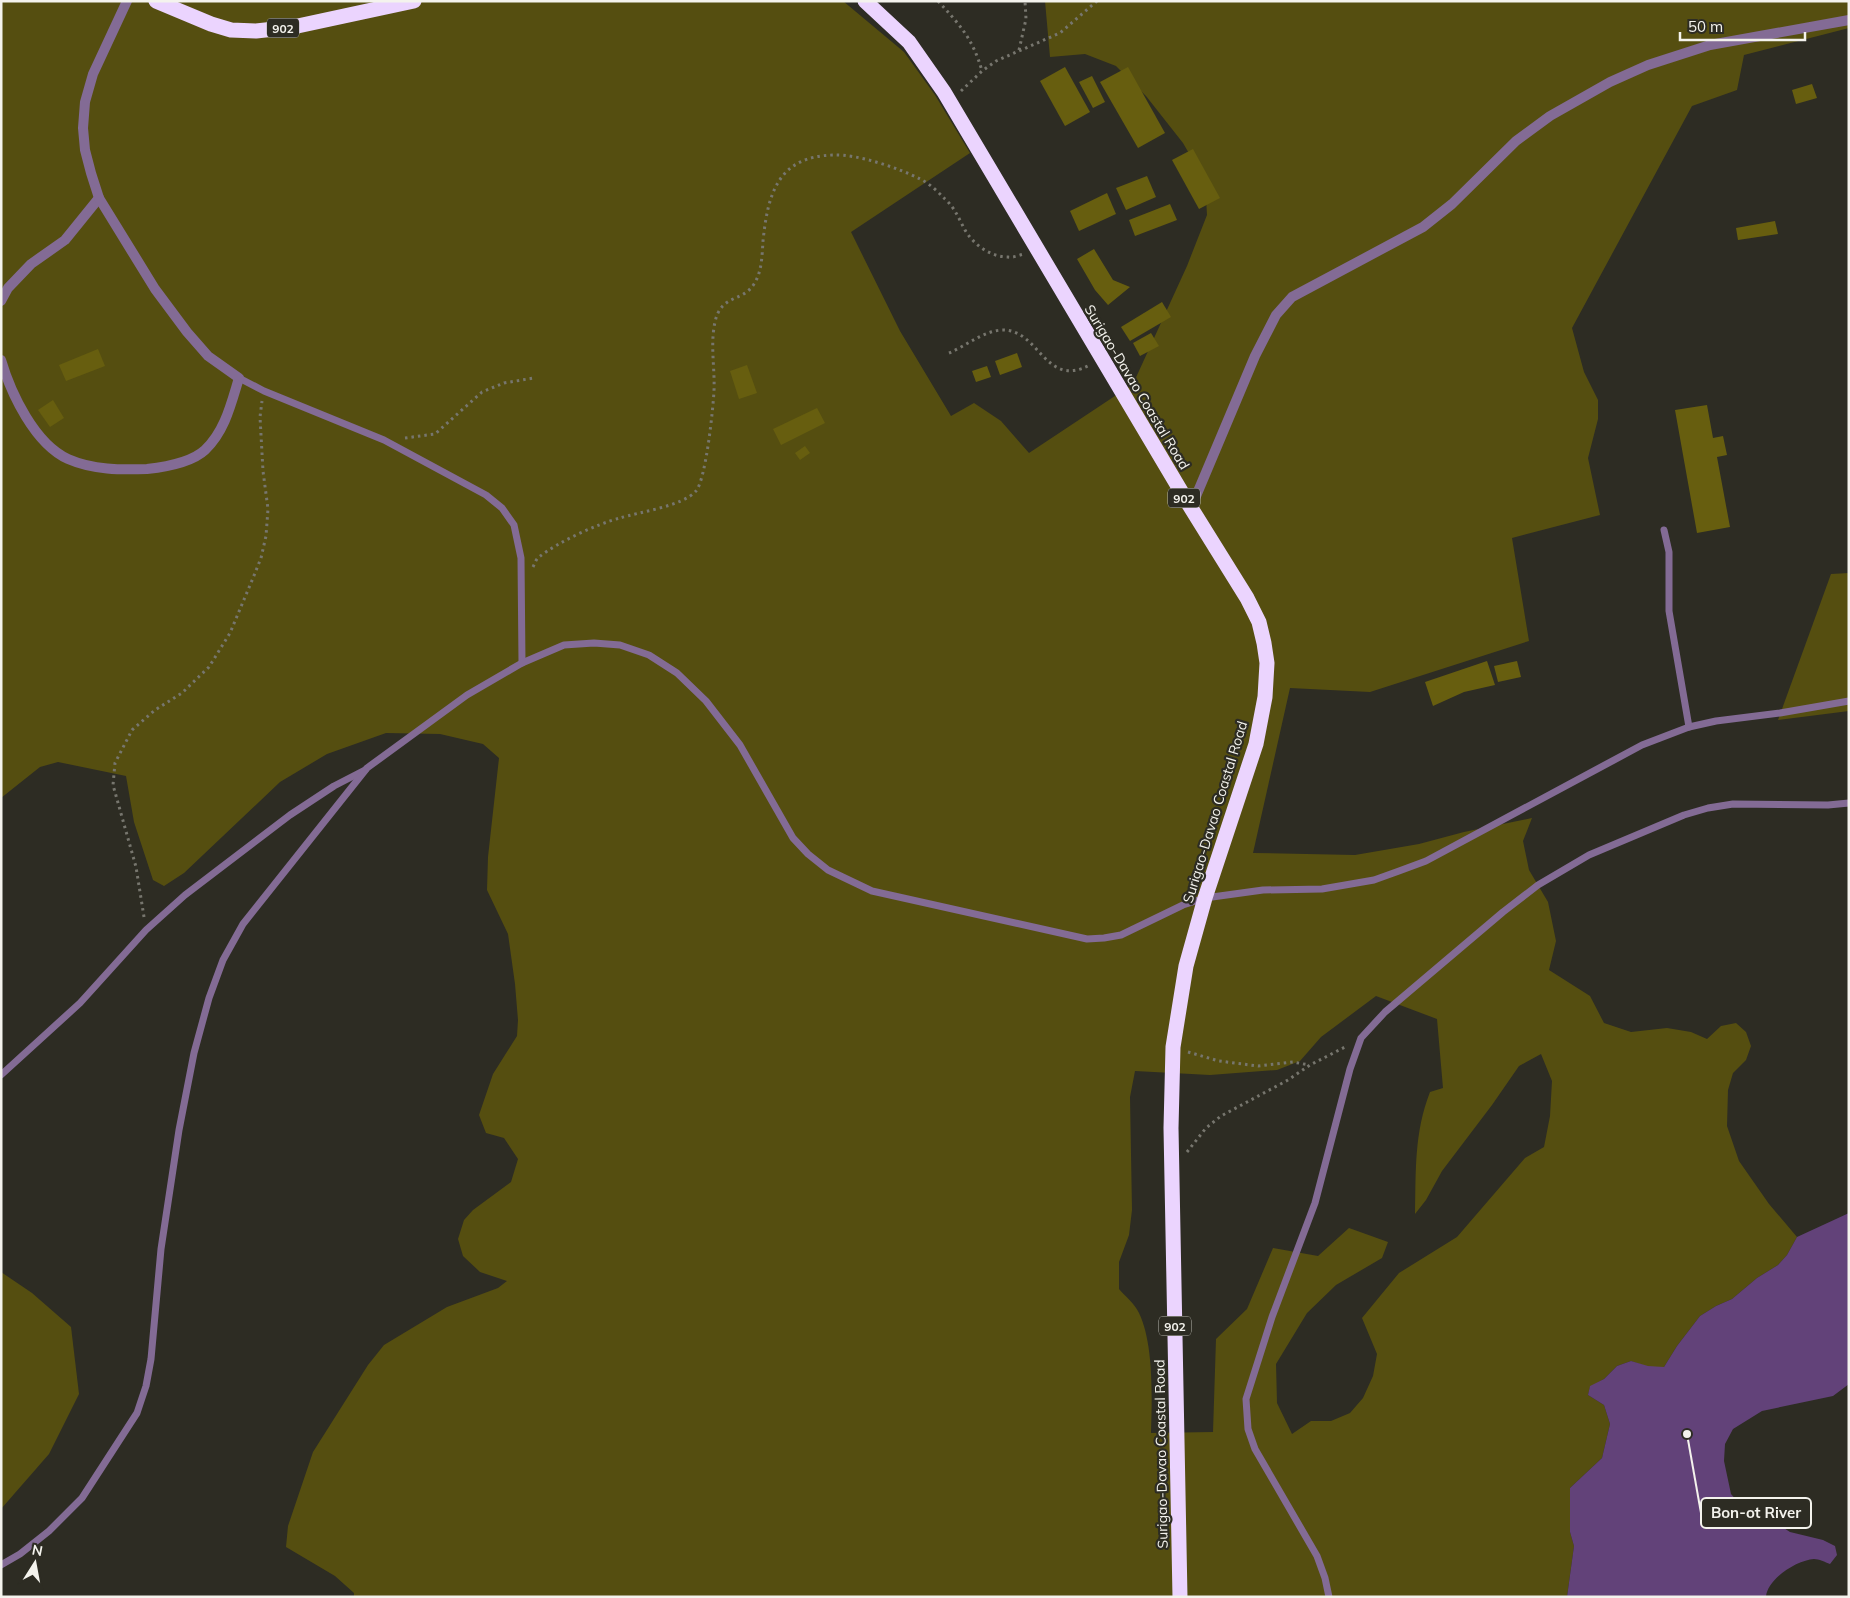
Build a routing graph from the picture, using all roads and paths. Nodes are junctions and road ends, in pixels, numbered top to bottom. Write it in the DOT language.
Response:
graph roads {
  1 [pos="127,1"];
  2 [pos="156,1"];
  3 [pos="414,1"];
  4 [pos="865,1"];
  5 [pos="938,1"];
  6 [pos="1024,1"];
  7 [pos="1097,1"];
  8 [pos="1849,20"];
  9 [pos="1019,51"];
  10 [pos="982,72"];
  11 [pos="947,98"];
  12 [pos="99,198"];
  13 [pos="1038,252"];
  14 [pos="1,301"];
  15 [pos="949,353"];
  16 [pos="1,360"];
  17 [pos="1101,360"];
  18 [pos="239,378"];
  19 [pos="534,378"];
  20 [pos="264,391"];
  21 [pos="384,440"];
  22 [pos="1190,508"];
  23 [pos="1664,530"];
  24 [pos="521,587"];
  25 [pos="522,663"];
  26 [pos="1849,701"];
  27 [pos="1689,727"];
  28 [pos="367,768"];
  29 [pos="1849,803"];
  30 [pos="1205,898"];
  31 [pos="146,930"];
  32 [pos="1361,1038"];
  33 [pos="1173,1047"];
  34 [pos="1310,1065"];
  35 [pos="1,1075"];
  36 [pos="1173,1173"];
  37 [pos="1,1565"];
  38 [pos="1180,1597"];
  39 [pos="1329,1597"];
  1 -- 12 [label="street"];
  2 -- 3 [label="highway, 902"];
  4 -- 11 [label="highway, Surigao-Davao Coastal Road / 902"];
  5 -- 10 [label="path"];
  6 -- 9 [label="path"];
  7 -- 9 [label="path"];
  8 -- 22 [label="street"];
  9 -- 10 [label="path"];
  10 -- 11 [label="path"];
  11 -- 13 [label="highway, Surigao-Davao Coastal Road / 902"];
  12 -- 14 [label="street"];
  12 -- 18 [label="street"];
  13 -- 17 [label="highway, Surigao-Davao Coastal Road / 902"];
  13 -- 24 [label="path"];
  15 -- 17 [label="path"];
  16 -- 18 [label="street"];
  17 -- 22 [label="highway, Surigao-Davao Coastal Road / 902"];
  18 -- 20 [label="lane"];
  19 -- 21 [label="path"];
  20 -- 21 [label="lane"];
  20 -- 31 [label="path"];
  21 -- 24 [label="lane"];
  22 -- 30 [label="highway, Surigao-Davao Coastal Road / 902"];
  23 -- 27 [label="lane"];
  24 -- 25 [label="lane"];
  25 -- 28 [label="lane"];
  25 -- 30 [label="lane"];
  26 -- 27 [label="lane"];
  27 -- 30 [label="lane"];
  28 -- 31 [label="lane"];
  28 -- 37 [label="lane"];
  29 -- 32 [label="lane"];
  30 -- 33 [label="highway, Surigao-Davao Coastal Road / 902"];
  31 -- 35 [label="lane"];
  32 -- 34 [label="path"];
  32 -- 39 [label="lane"];
  33 -- 34 [label="path"];
  33 -- 36 [label="highway, Surigao-Davao Coastal Road / 902"];
  34 -- 36 [label="path"];
  36 -- 38 [label="highway, Surigao-Davao Coastal Road / 902"];
}
